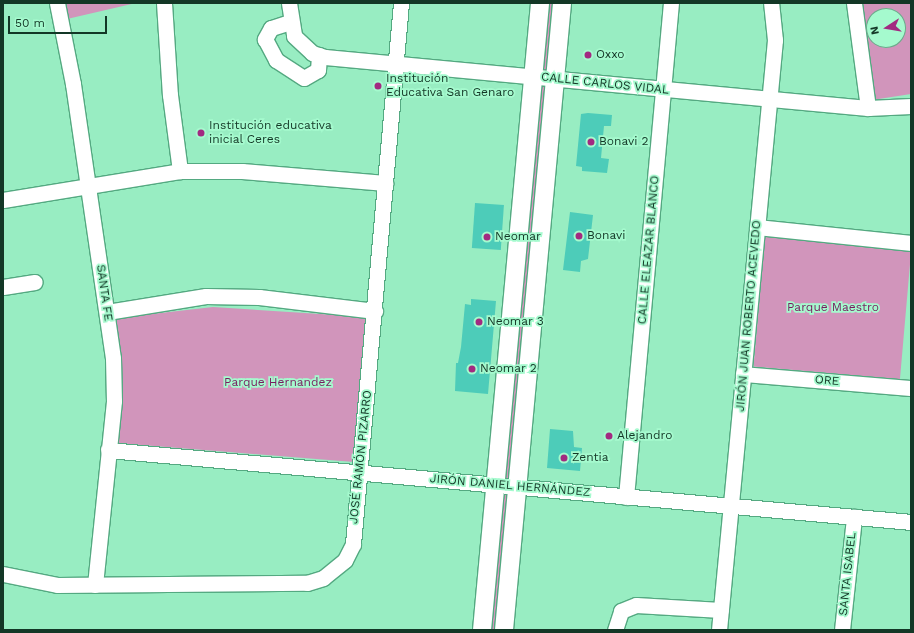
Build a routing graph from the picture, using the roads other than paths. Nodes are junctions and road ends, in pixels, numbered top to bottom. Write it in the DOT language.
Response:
graph roads {
  1 [pos="57,3"];
  2 [pos="164,3"];
  3 [pos="289,3"];
  4 [pos="402,3"];
  5 [pos="540,3"];
  6 [pos="562,3"];
  7 [pos="670,3"];
  8 [pos="771,3"];
  9 [pos="854,3"];
  10 [pos="290,22"];
  11 [pos="319,55"];
  12 [pos="395,65"];
  13 [pos="533,77"];
  14 [pos="554,79"];
  15 [pos="664,90"];
  16 [pos="769,99"];
  17 [pos="911,106"];
  18 [pos="868,108"];
  19 [pos="180,171"];
  20 [pos="386,183"];
  21 [pos="88,187"];
  22 [pos="3,200"];
  23 [pos="757,228"];
  24 [pos="911,243"];
  25 [pos="35,282"];
  26 [pos="3,287"];
  27 [pos="375,311"];
  28 [pos="107,312"];
  29 [pos="743,374"];
  30 [pos="911,388"];
  31 [pos="108,450"];
  32 [pos="359,472"];
  33 [pos="495,485"];
  34 [pos="516,487"];
  35 [pos="626,497"];
  36 [pos="730,508"];
  37 [pos="854,518"];
  38 [pos="911,522"];
  39 [pos="3,574"];
  40 [pos="95,585"];
  41 [pos="721,610"];
  42 [pos="482,630"];
  43 [pos="504,630"];
  44 [pos="615,630"];
  45 [pos="719,630"];
  46 [pos="842,630"];
  1 -- 21 [label="street, SANTA FE"];
  2 -- 19 [label="street"];
  3 -- 10 [label="street"];
  4 -- 12 [label="street, JOSÉ RAMÓN PIZARRO"];
  5 -- 13 [label="main road"];
  6 -- 14 [label="main road"];
  7 -- 15 [label="street, CALLE ELEAZAR BLANCO"];
  8 -- 16 [label="street, JIRÓN JUAN ROBERTO ACEVEDO"];
  9 -- 18 [label="street"];
  10 -- 11 [label="street, CALLE CARLOS VIDAL"];
  10 -- 11 [label="street"];
  11 -- 12 [label="street, CALLE CARLOS VIDAL"];
  12 -- 13 [label="street, CALLE CARLOS VIDAL"];
  12 -- 20 [label="street, JOSÉ RAMÓN PIZARRO"];
  13 -- 14 [label="street, CALLE CARLOS VIDAL"];
  13 -- 33 [label="main road"];
  14 -- 15 [label="street, CALLE CARLOS VIDAL"];
  14 -- 34 [label="main road"];
  15 -- 16 [label="street, CALLE CARLOS VIDAL"];
  15 -- 35 [label="street, CALLE ELEAZAR BLANCO"];
  16 -- 18 [label="street, CALLE CARLOS VIDAL"];
  16 -- 23 [label="street, JIRÓN JUAN ROBERTO ACEVEDO"];
  17 -- 18 [label="street, CALLE CARLOS VIDAL"];
  19 -- 20 [label="street"];
  19 -- 21 [label="street"];
  20 -- 27 [label="street, JOSÉ RAMÓN PIZARRO"];
  21 -- 22 [label="street"];
  21 -- 28 [label="street, SANTA FE"];
  23 -- 24 [label="street"];
  23 -- 29 [label="street, JIRÓN JUAN ROBERTO ACEVEDO"];
  25 -- 26 [label="street"];
  27 -- 28 [label="street"];
  27 -- 32 [label="street, JOSÉ RAMÓN PIZARRO"];
  28 -- 31 [label="street, SANTA FE"];
  29 -- 30 [label="street, ORE"];
  29 -- 36 [label="street, JIRÓN JUAN ROBERTO ACEVEDO"];
  31 -- 32 [label="street, JIRÓN DANIEL HERNÁNDEZ"];
  31 -- 40 [label="street, SANTA FE"];
  32 -- 33 [label="street, JIRÓN DANIEL HERNÁNDEZ"];
  32 -- 40 [label="street, JOSÉ RAMÓN PIZARRO"];
  33 -- 34 [label="street, JIRÓN DANIEL HERNÁNDEZ"];
  33 -- 42 [label="main road"];
  34 -- 35 [label="street, JIRÓN DANIEL HERNÁNDEZ"];
  34 -- 43 [label="main road"];
  35 -- 36 [label="street, JIRÓN DANIEL HERNÁNDEZ"];
  36 -- 37 [label="street, JIRÓN DANIEL HERNÁNDEZ"];
  36 -- 41 [label="street, JIRÓN JUAN ROBERTO ACEVEDO"];
  37 -- 38 [label="street, JIRÓN DANIEL HERNÁNDEZ"];
  37 -- 46 [label="street, SANTA ISABEL"];
  39 -- 40 [label="street, JOSÉ RAMÓN PIZARRO"];
  41 -- 44 [label="street"];
  41 -- 45 [label="street, JIRÓN JUAN ROBERTO ACEVEDO"];
}
